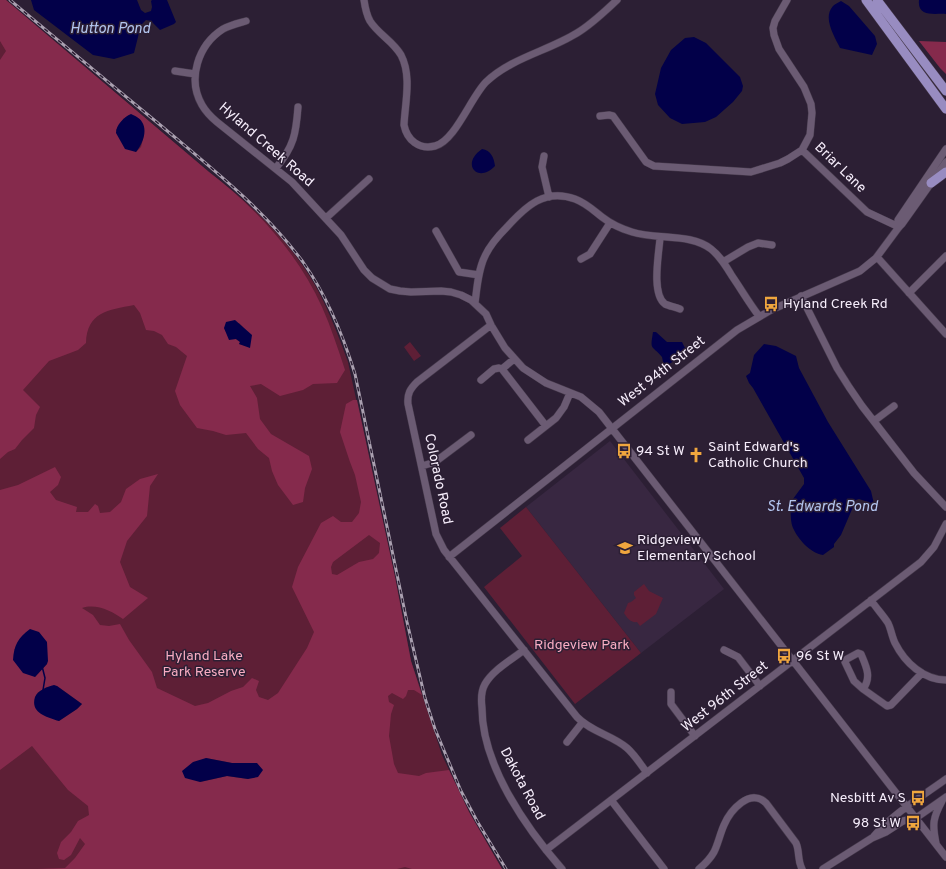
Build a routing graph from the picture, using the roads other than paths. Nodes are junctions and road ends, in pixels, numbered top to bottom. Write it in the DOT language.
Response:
graph roads {
  1 [pos="364,0"];
  2 [pos="617,0"];
  3 [pos="787,0"];
  4 [pos="866,0"];
  5 [pos="877,0"];
  6 [pos="246,21"];
  7 [pos="174,71"];
  8 [pos="195,74"];
  9 [pos="945,88"];
  10 [pos="298,107"];
  11 [pos="946,109"];
  12 [pos="600,116"];
  13 [pos="946,149"];
  14 [pos="802,150"];
  15 [pos="544,156"];
  16 [pos="946,162"];
  17 [pos="276,168"];
  18 [pos="946,172"];
  19 [pos="369,179"];
  20 [pos="928,182"];
  21 [pos="548,197"];
  22 [pos="326,218"];
  23 [pos="610,223"];
  24 [pos="898,227"];
  25 [pos="436,230"];
  26 [pos="660,238"];
  27 [pos="772,245"];
  28 [pos="946,256"];
  29 [pos="877,257"];
  30 [pos="581,259"];
  31 [pos="723,262"];
  32 [pos="480,275"];
  33 [pos="909,293"];
  34 [pos="801,296"];
  35 [pos="475,303"];
  36 [pos="680,309"];
  37 [pos="759,316"];
  38 [pos="491,325"];
  39 [pos="946,334"];
  40 [pos="514,358"];
  41 [pos="502,369"];
  42 [pos="481,380"];
  43 [pos="570,392"];
  44 [pos="894,406"];
  45 [pos="874,421"];
  46 [pos="546,426"];
  47 [pos="612,428"];
  48 [pos="471,435"];
  49 [pos="528,440"];
  50 [pos="422,466"];
  51 [pos="946,507"];
  52 [pos="946,524"];
  53 [pos="449,557"];
  54 [pos="871,600"];
  55 [pos="524,650"];
  56 [pos="724,650"];
  57 [pos="793,661"];
  58 [pos="922,673"];
  59 [pos="946,680"];
  60 [pos="760,686"];
  61 [pos="863,689"];
  62 [pos="672,692"];
  63 [pos="582,723"];
  64 [pos="695,736"];
  65 [pos="567,742"];
  66 [pos="647,773"];
  67 [pos="946,779"];
  68 [pos="945,798"];
  69 [pos="611,800"];
  70 [pos="907,807"];
  71 [pos="916,818"];
  72 [pos="872,838"];
  73 [pos="936,845"];
  74 [pos="546,850"];
  75 [pos="946,857"];
  76 [pos="562,869"];
  77 [pos="664,869"];
  78 [pos="699,869"];
  79 [pos="802,869"];
  80 [pos="823,869"];
  1 -- 2 [label="street"];
  3 -- 14 [label="street, Briar Lane"];
  4 -- 11 [label="main road"];
  5 -- 9 [label="main road"];
  6 -- 8 [label="street, Hyland Creek Road"];
  7 -- 8 [label="street"];
  8 -- 17 [label="street, Hyland Creek Road"];
  10 -- 17 [label="street"];
  12 -- 14 [label="street"];
  13 -- 20 [label="street"];
  14 -- 24 [label="street, Briar Lane"];
  15 -- 21 [label="street"];
  16 -- 20 [label="street"];
  17 -- 22 [label="street, Hyland Creek Road"];
  18 -- 20 [label="main road"];
  19 -- 22 [label="street"];
  20 -- 24 [label="street, West 94th Street"];
  21 -- 23 [label="street"];
  21 -- 32 [label="street"];
  22 -- 35 [label="street, Hyland Creek Road"];
  23 -- 26 [label="street"];
  23 -- 30 [label="street"];
  24 -- 29 [label="street, West 94th Street"];
  25 -- 32 [label="street"];
  26 -- 31 [label="street"];
  26 -- 36 [label="street"];
  27 -- 31 [label="street"];
  28 -- 33 [label="street"];
  29 -- 33 [label="street"];
  29 -- 34 [label="street, West 94th Street"];
  31 -- 37 [label="street"];
  32 -- 35 [label="street"];
  33 -- 39 [label="street"];
  34 -- 37 [label="street, West 94th Street"];
  34 -- 45 [label="street"];
  35 -- 38 [label="street"];
  37 -- 47 [label="street, West 94th Street"];
  38 -- 40 [label="street"];
  38 -- 50 [label="street, Colorado Road"];
  40 -- 41 [label="street"];
  40 -- 43 [label="street"];
  41 -- 42 [label="street"];
  41 -- 46 [label="street"];
  43 -- 46 [label="street"];
  43 -- 47 [label="street"];
  44 -- 45 [label="street"];
  45 -- 51 [label="street"];
  46 -- 49 [label="street"];
  47 -- 53 [label="street, West 94th Street"];
  47 -- 57 [label="street"];
  48 -- 50 [label="street"];
  50 -- 53 [label="street, Colorado Road"];
  52 -- 54 [label="street, West 96th Street"];
  53 -- 55 [label="street, Colorado Road"];
  54 -- 57 [label="street, West 96th Street"];
  54 -- 58 [label="street"];
  55 -- 63 [label="street, Colorado Road"];
  55 -- 74 [label="street, Dakota Road"];
  56 -- 60 [label="street"];
  57 -- 60 [label="street, West 96th Street"];
  57 -- 70 [label="street"];
  58 -- 59 [label="street"];
  58 -- 61 [label="street"];
  60 -- 64 [label="street, West 96th Street"];
  61 -- 61 [label="street"];
  62 -- 64 [label="street"];
  63 -- 65 [label="street"];
  63 -- 66 [label="street"];
  64 -- 66 [label="street, West 96th Street"];
  66 -- 69 [label="street, West 96th Street"];
  67 -- 70 [label="street"];
  68 -- 71 [label="street"];
  68 -- 73 [label="street"];
  69 -- 74 [label="street, West 96th Street"];
  69 -- 77 [label="street"];
  70 -- 71 [label="street"];
  70 -- 72 [label="street"];
  71 -- 72 [label="street"];
  71 -- 73 [label="street"];
  72 -- 80 [label="street"];
  73 -- 75 [label="street"];
  74 -- 76 [label="street, Dakota Road"];
  78 -- 79 [label="street"];
}
